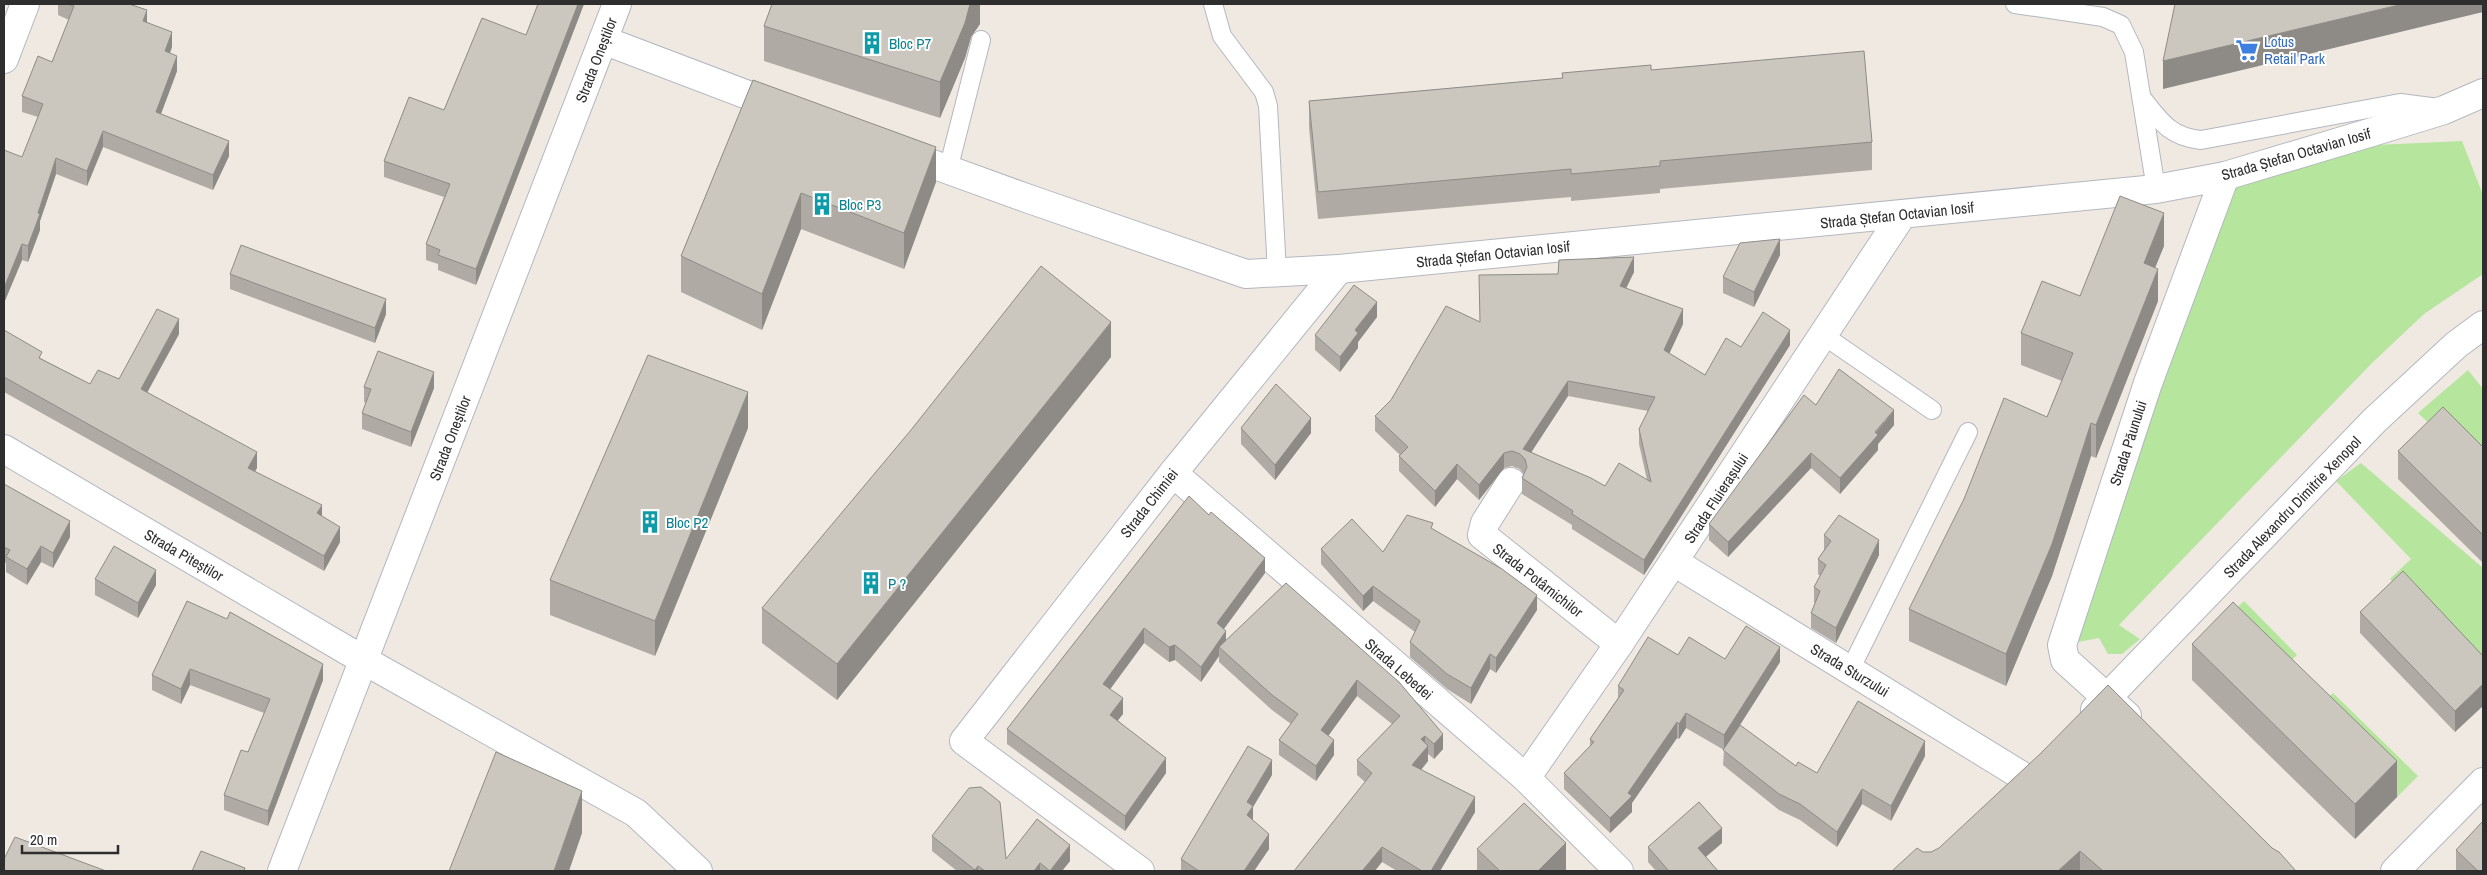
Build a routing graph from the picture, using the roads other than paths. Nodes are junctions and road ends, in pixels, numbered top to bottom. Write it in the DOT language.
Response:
graph roads {
  1 [pos="25,4"];
  2 [pos="617,4"];
  3 [pos="1213,4"];
  4 [pos="2015,4"];
  5 [pos="603,40"];
  6 [pos="981,40"];
  7 [pos="4,59"];
  8 [pos="2483,82"];
  9 [pos="2483,93"];
  10 [pos="2142,98"];
  11 [pos="2483,109"];
  12 [pos="2444,110"];
  13 [pos="809,118"];
  14 [pos="883,146"];
  15 [pos="948,170"];
  16 [pos="2225,176"];
  17 [pos="2156,189"];
  18 [pos="1902,215"];
  19 [pos="1339,269"];
  20 [pos="1277,272"];
  21 [pos="2483,325"];
  22 [pos="1823,335"];
  23 [pos="1932,410"];
  24 [pos="1968,432"];
  25 [pos="4,449"];
  26 [pos="1173,473"];
  27 [pos="1511,482"];
  28 [pos="1674,562"];
  29 [pos="1619,644"];
  30 [pos="364,661"];
  31 [pos="1850,670"];
  32 [pos="2108,697"];
  33 [pos="2081,724"];
  34 [pos="2143,732"];
  35 [pos="2047,758"];
  36 [pos="1526,778"];
  37 [pos="2483,782"];
  38 [pos="282,871"];
  39 [pos="698,871"];
  40 [pos="1140,871"];
  41 [pos="1619,871"];
  42 [pos="2395,871"];
  1 -- 7 [label="street"];
  2 -- 5 [label="street, Strada Oneștilor"];
  3 -- 20 [label="lane"];
  4 -- 10 [label="lane"];
  5 -- 13 [label="street"];
  5 -- 30 [label="street, Strada Oneștilor"];
  6 -- 15 [label="lane"];
  8 -- 12 [label="street, Strada Ștefan Octavian Iosif"];
  9 -- 12 [label="street, Strada Ștefan Octavian Iosif"];
  10 -- 12 [label="lane"];
  10 -- 17 [label="lane"];
  11 -- 12 [label="street, Strada Ștefan Octavian Iosif"];
  12 -- 16 [label="street, Strada Ștefan Octavian Iosif"];
  14 -- 15 [label="street, Strada Ștefan Octavian Iosif"];
  15 -- 20 [label="street, Strada Ștefan Octavian Iosif"];
  16 -- 17 [label="street, Strada Ștefan Octavian Iosif"];
  16 -- 32 [label="street, Strada Păunului"];
  17 -- 18 [label="street, Strada Ștefan Octavian Iosif"];
  18 -- 19 [label="street, Strada Ștefan Octavian Iosif"];
  18 -- 22 [label="street, Strada Fluierașului"];
  19 -- 20 [label="street, Strada Ștefan Octavian Iosif"];
  19 -- 26 [label="street, Strada Chimiei"];
  21 -- 32 [label="street, Strada Alexandru Dimitrie Xenopol"];
  22 -- 23 [label="lane"];
  22 -- 28 [label="street, Strada Fluierașului"];
  24 -- 31 [label="lane"];
  25 -- 30 [label="street, Strada Piteștilor"];
  26 -- 36 [label="street, Strada Lebedei"];
  26 -- 40 [label="street, Strada Chimiei"];
  27 -- 29 [label="street, Strada Potârnichilor"];
  28 -- 29 [label="street, Strada Fluierașului"];
  28 -- 31 [label="street, Strada Sturzului"];
  29 -- 36 [label="street, Strada Fluierașului"];
  30 -- 38 [label="street, Strada Oneștilor"];
  30 -- 39 [label="street, Strada Piteștilor"];
  31 -- 35 [label="street, Strada Sturzului"];
  32 -- 33 [label="street, Strada Alexandru Dimitrie Xenopol"];
  32 -- 34 [label="street"];
  36 -- 41 [label="street, Strada Lebedei"];
  37 -- 42 [label="street"];
}
